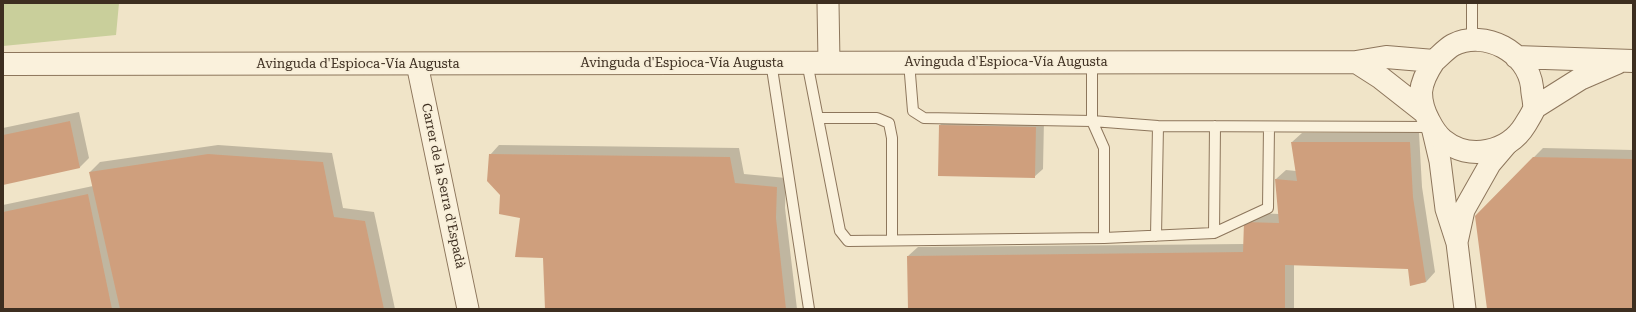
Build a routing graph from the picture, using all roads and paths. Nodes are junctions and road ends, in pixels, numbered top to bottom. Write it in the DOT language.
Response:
graph roads {
  1 [pos="828,3"];
  2 [pos="1472,3"];
  3 [pos="1472,40"];
  4 [pos="1516,57"];
  5 [pos="1434,61"];
  6 [pos="1628,61"];
  7 [pos="771,62"];
  8 [pos="818,62"];
  9 [pos="909,62"];
  10 [pos="1092,62"];
  11 [pos="1356,62"];
  12 [pos="5,64"];
  13 [pos="417,64"];
  14 [pos="1534,108"];
  15 [pos="818,118"];
  16 [pos="1428,119"];
  17 [pos="1092,121"];
  18 [pos="1158,126"];
  19 [pos="1215,126"];
  20 [pos="1269,127"];
  21 [pos="1507,144"];
  22 [pos="1214,232"];
  23 [pos="1156,236"];
  24 [pos="1104,238"];
  25 [pos="892,240"];
  26 [pos="1457,243"];
  27 [pos="468,309"];
  28 [pos="809,309"];
  29 [pos="1465,309"];
  1 -- 8 [label="street"];
  2 -- 3 [label="lane"];
  3 -- 4 [label="street"];
  3 -- 5 [label="street"];
  4 -- 6 [label="street"];
  4 -- 14 [label="street"];
  5 -- 11 [label="street, Avinguda d'Espioca-Vía Augusta"];
  5 -- 16 [label="street"];
  6 -- 14 [label="street"];
  7 -- 8 [label="street, Avinguda d'Espioca-Vía Augusta"];
  7 -- 13 [label="street, Avinguda d'Espioca-Vía Augusta"];
  7 -- 28 [label="lane"];
  8 -- 9 [label="street, Avinguda d'Espioca-Vía Augusta"];
  8 -- 15 [label="lane"];
  9 -- 10 [label="street, Avinguda d'Espioca-Vía Augusta"];
  9 -- 17 [label="lane"];
  10 -- 11 [label="street, Avinguda d'Espioca-Vía Augusta"];
  10 -- 17 [label="lane"];
  11 -- 16 [label="street"];
  12 -- 13 [label="street, Avinguda d'Espioca-Vía Augusta"];
  13 -- 27 [label="street, Carrer de la Serra d'Espadà"];
  14 -- 21 [label="street"];
  15 -- 25 [label="lane"];
  15 -- 25 [label="lane"];
  16 -- 20 [label="lane"];
  16 -- 21 [label="street"];
  16 -- 26 [label="street"];
  17 -- 18 [label="lane"];
  17 -- 24 [label="lane"];
  18 -- 19 [label="lane"];
  18 -- 23 [label="lane"];
  19 -- 20 [label="lane"];
  19 -- 22 [label="lane"];
  20 -- 22 [label="lane"];
  21 -- 26 [label="street"];
  22 -- 23 [label="lane"];
  23 -- 24 [label="lane"];
  24 -- 25 [label="lane"];
  26 -- 29 [label="street"];
}
